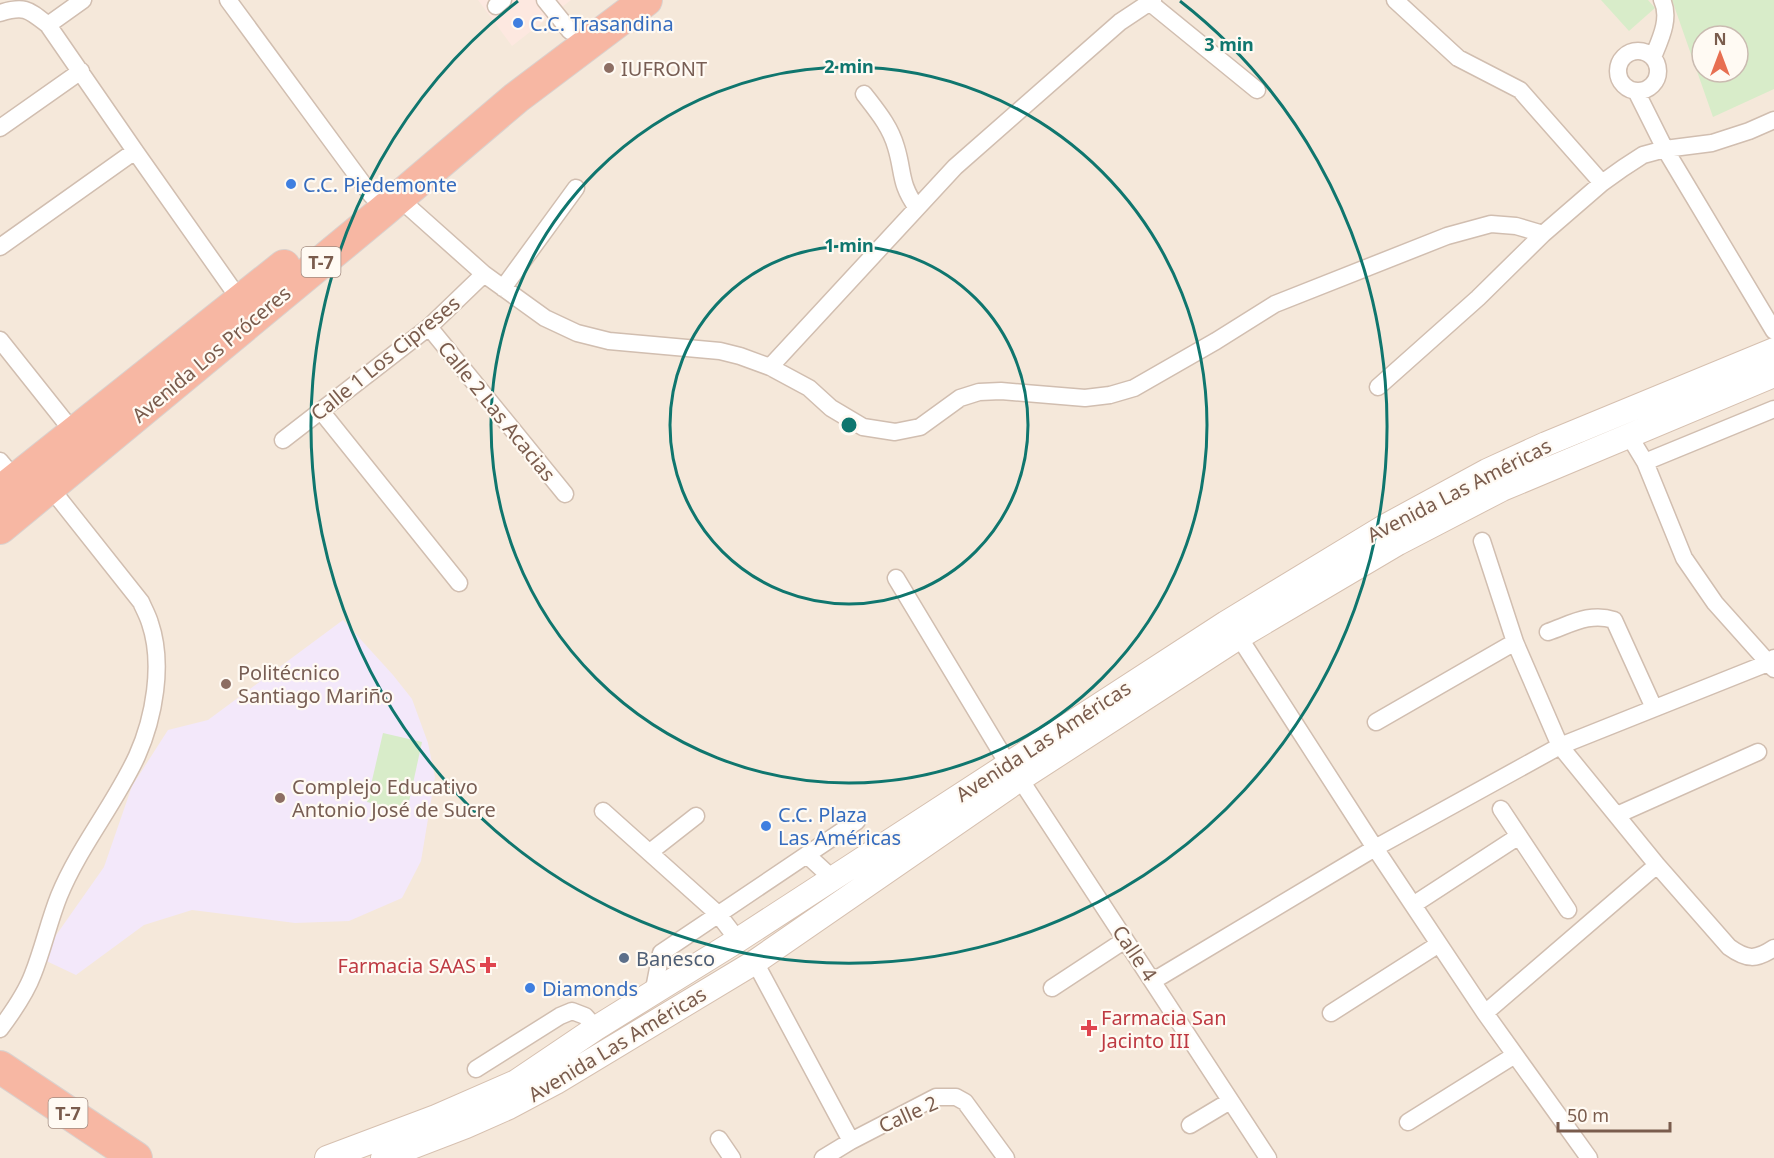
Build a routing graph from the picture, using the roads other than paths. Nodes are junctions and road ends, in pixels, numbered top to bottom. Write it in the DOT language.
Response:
graph roads {
  1 [pos="83,0"];
  2 [pos="228,0"];
  3 [pos="545,0"];
  4 [pos="610,0"];
  5 [pos="646,0"];
  6 [pos="1395,0"];
  7 [pos="1662,0"];
  8 [pos="1151,1"];
  9 [pos="0,13"];
  10 [pos="48,25"];
  11 [pos="570,31"];
  12 [pos="1653,57"];
  13 [pos="81,70"];
  14 [pos="1257,90"];
  15 [pos="1636,91"];
  16 [pos="864,94"];
  17 [pos="1774,120"];
  18 [pos="0,128"];
  19 [pos="1665,148"];
  20 [pos="135,151"];
  21 [pos="1602,183"];
  22 [pos="576,188"];
  23 [pos="389,205"];
  24 [pos="917,208"];
  25 [pos="1543,234"];
  26 [pos="0,247"];
  27 [pos="484,274"];
  28 [pos="503,288"];
  29 [pos="240,300"];
  30 [pos="429,327"];
  31 [pos="1774,331"];
  32 [pos="0,340"];
  33 [pos="1774,350"];
  34 [pos="770,367"];
  35 [pos="1774,375"];
  36 [pos="1378,387"];
  37 [pos="1774,409"];
  38 [pos="321,411"];
  39 [pos="74,433"];
  40 [pos="1628,434"];
  41 [pos="283,440"];
  42 [pos="1645,462"];
  43 [pos="5,477"];
  44 [pos="49,486"];
  45 [pos="565,494"];
  46 [pos="0,528"];
  47 [pos="1482,541"];
  48 [pos="896,578"];
  49 [pos="459,582"];
  50 [pos="1548,632"];
  51 [pos="1239,636"];
  52 [pos="1515,642"];
  53 [pos="1772,663"];
  54 [pos="1654,708"];
  55 [pos="1376,722"];
  56 [pos="1560,746"];
  57 [pos="1758,752"];
  58 [pos="1014,772"];
  59 [pos="1501,809"];
  60 [pos="603,811"];
  61 [pos="1617,815"];
  62 [pos="696,816"];
  63 [pos="857,821"];
  64 [pos="1519,836"];
  65 [pos="1375,848"];
  66 [pos="650,852"];
  67 [pos="808,856"];
  68 [pos="1657,865"];
  69 [pos="832,878"];
  70 [pos="1413,905"];
  71 [pos="1568,910"];
  72 [pos="718,914"];
  73 [pos="738,940"];
  74 [pos="1125,940"];
  75 [pos="1439,944"];
  76 [pos="1774,948"];
  77 [pos="755,962"];
  78 [pos="1153,981"];
  79 [pos="1052,987"];
  80 [pos="653,994"];
  81 [pos="1331,1012"];
  82 [pos="1485,1012"];
  83 [pos="596,1028"];
  84 [pos="0,1029"];
  85 [pos="1515,1055"];
  86 [pos="0,1067"];
  87 [pos="476,1068"];
  88 [pos="0,1086"];
  89 [pos="1230,1101"];
  90 [pos="1408,1122"];
  91 [pos="1190,1125"];
  92 [pos="719,1139"];
  93 [pos="851,1141"];
  94 [pos="106,1158"];
  95 [pos="136,1158"];
  96 [pos="327,1158"];
  97 [pos="383,1158"];
  98 [pos="732,1158"];
  99 [pos="823,1158"];
  100 [pos="1006,1158"];
  101 [pos="1268,1158"];
  102 [pos="1589,1158"];
  1 -- 10 [label="street"];
  2 -- 23 [label="street"];
  3 -- 11 [label="street"];
  4 -- 11 [label="highway, Avenida Los Próceres / T-7"];
  5 -- 23 [label="highway, Avenida Los Próceres / T-7"];
  6 -- 21 [label="street"];
  7 -- 12 [label="street"];
  8 -- 14 [label="street"];
  8 -- 24 [label="street"];
  9 -- 10 [label="street"];
  10 -- 13 [label="street"];
  11 -- 23 [label="highway, Avenida Los Próceres / T-7"];
  12 -- 15 [label="street"];
  12 -- 15 [label="street"];
  13 -- 18 [label="street"];
  13 -- 20 [label="street"];
  15 -- 19 [label="street"];
  16 -- 24 [label="street"];
  17 -- 19 [label="street"];
  19 -- 21 [label="street"];
  19 -- 31 [label="street"];
  20 -- 26 [label="street"];
  20 -- 29 [label="street"];
  21 -- 25 [label="street"];
  22 -- 28 [label="street"];
  23 -- 27 [label="street"];
  23 -- 29 [label="highway, Avenida Los Próceres / T-7"];
  23 -- 44 [label="highway, Avenida Los Próceres / T-7"];
  24 -- 34 [label="street"];
  25 -- 34 [label="street"];
  25 -- 36 [label="street"];
  27 -- 28 [label="street"];
  27 -- 30 [label="street, Calle 1 Los Cipreses"];
  28 -- 34 [label="street"];
  29 -- 39 [label="highway, Avenida Los Próceres / T-7"];
  30 -- 38 [label="street, Calle 1 Los Cipreses"];
  30 -- 45 [label="street, Calle 2 Las Acacias"];
  32 -- 39 [label="street"];
  33 -- 58 [label="street, Avenida Las Américas"];
  35 -- 40 [label="street, Avenida Las Américas"];
  37 -- 42 [label="street"];
  38 -- 41 [label="street, Calle 1 Los Cipreses"];
  38 -- 49 [label="street"];
  39 -- 43 [label="highway, Avenida Los Próceres / T-7"];
  40 -- 42 [label="street"];
  40 -- 51 [label="street, Avenida Las Américas"];
  42 -- 53 [label="street"];
  44 -- 46 [label="highway, Avenida Los Próceres / T-7"];
  44 -- 84 [label="street"];
  47 -- 52 [label="street"];
  48 -- 58 [label="street, Calle 4"];
  50 -- 54 [label="street"];
  51 -- 58 [label="street, Avenida Las Américas"];
  51 -- 65 [label="street"];
  52 -- 55 [label="street"];
  52 -- 56 [label="street"];
  53 -- 54 [label="street"];
  54 -- 56 [label="street"];
  56 -- 61 [label="street"];
  56 -- 65 [label="street"];
  57 -- 61 [label="street"];
  58 -- 69 [label="street, Avenida Las Américas"];
  58 -- 74 [label="street, Calle 4"];
  58 -- 77 [label="street, Avenida Las Américas"];
  59 -- 64 [label="street"];
  60 -- 66 [label="street"];
  61 -- 68 [label="street"];
  62 -- 66 [label="street"];
  63 -- 67 [label="street"];
  64 -- 70 [label="street"];
  64 -- 71 [label="street"];
  65 -- 70 [label="street"];
  65 -- 78 [label="street"];
  66 -- 72 [label="street"];
  67 -- 69 [label="street"];
  67 -- 72 [label="street"];
  68 -- 76 [label="street"];
  68 -- 82 [label="street"];
  69 -- 73 [label="street, Avenida Las Américas"];
  70 -- 75 [label="street"];
  72 -- 73 [label="street"];
  72 -- 80 [label="street"];
  73 -- 80 [label="street, Avenida Las Américas"];
  74 -- 78 [label="street, Calle 4"];
  74 -- 79 [label="street"];
  75 -- 81 [label="street"];
  75 -- 82 [label="street"];
  77 -- 93 [label="street"];
  77 -- 97 [label="street, Avenida Las Américas"];
  78 -- 89 [label="street, Calle 4"];
  80 -- 83 [label="street, Avenida Las Américas"];
  82 -- 85 [label="street"];
  83 -- 87 [label="street"];
  83 -- 96 [label="street, Avenida Las Américas"];
  85 -- 90 [label="street"];
  85 -- 102 [label="street"];
  86 -- 95 [label="highway, T-7"];
  88 -- 94 [label="highway, T-7"];
  89 -- 91 [label="street"];
  89 -- 101 [label="street, Calle 4"];
  92 -- 98 [label="street"];
  93 -- 99 [label="street, Calle 2"];
  93 -- 100 [label="street, Calle 2"];
}
